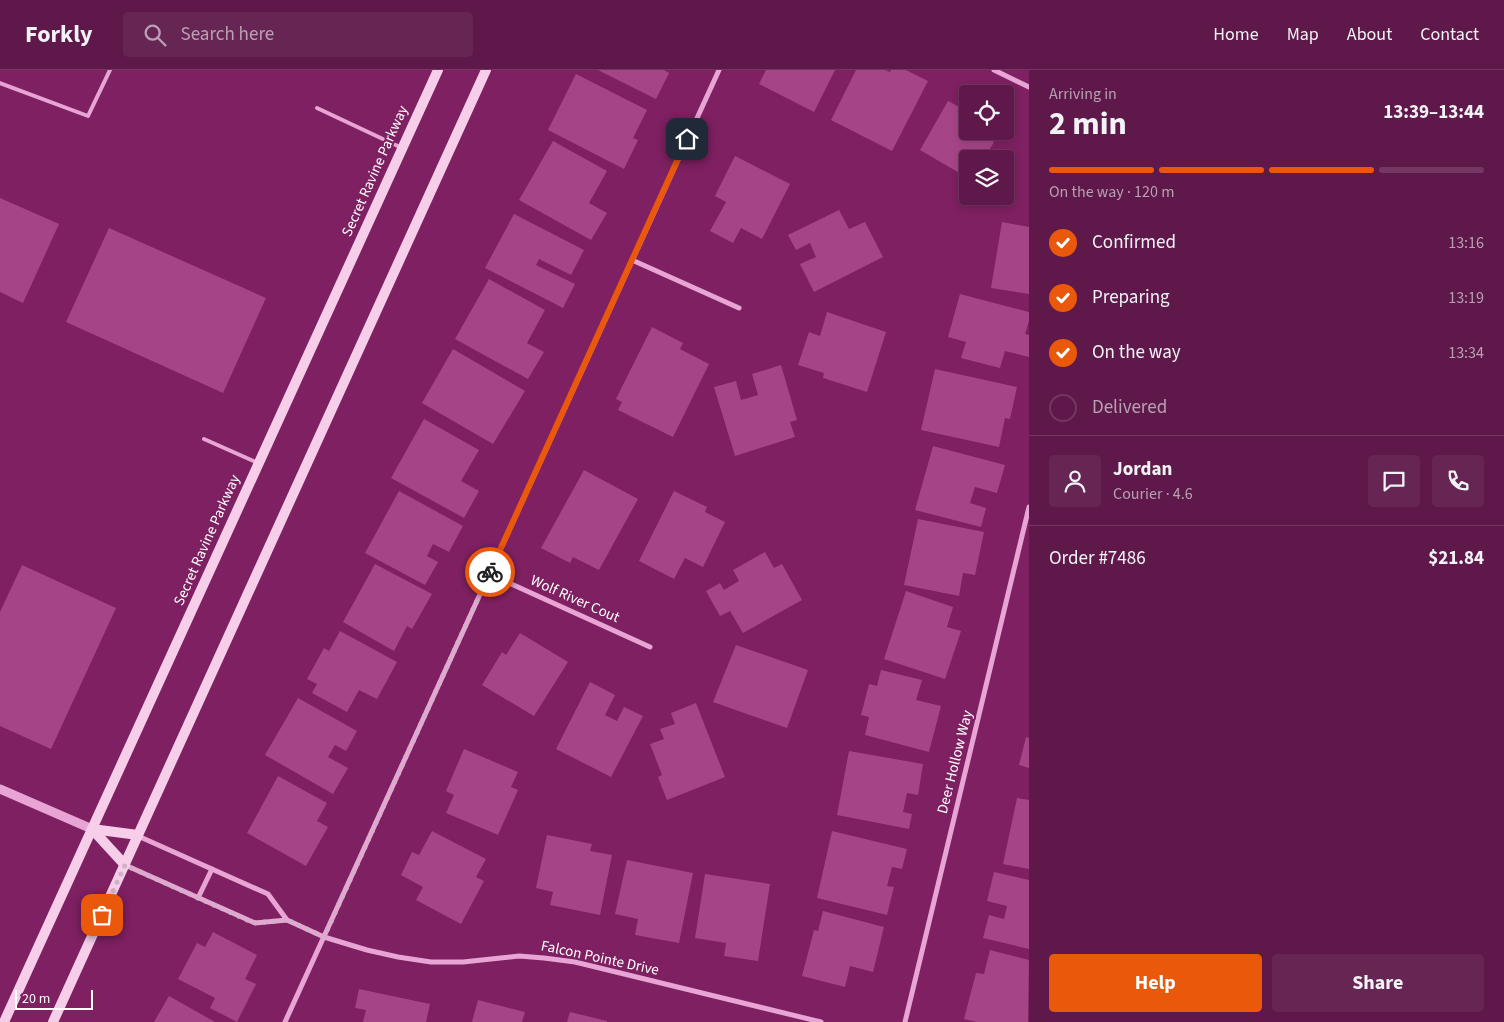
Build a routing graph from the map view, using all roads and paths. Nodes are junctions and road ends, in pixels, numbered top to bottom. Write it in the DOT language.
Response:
graph roads {
  1 [pos="110,70"];
  2 [pos="438,70"];
  3 [pos="486,70"];
  4 [pos="719,70"];
  5 [pos="994,70"];
  6 [pos="0,83"];
  7 [pos="1029,87"];
  8 [pos="317,108"];
  9 [pos="402,148"];
  10 [pos="632,260"];
  11 [pos="739,308"];
  12 [pos="204,439"];
  13 [pos="258,463"];
  14 [pos="1029,507"];
  15 [pos="489,574"];
  16 [pos="650,647"];
  17 [pos="0,789"];
  18 [pos="92,829"];
  19 [pos="138,836"];
  20 [pos="125,865"];
  21 [pos="212,869"];
  22 [pos="198,898"];
  23 [pos="287,920"];
  24 [pos="324,937"];
  25 [pos="4,1022"];
  26 [pos="53,1022"];
  27 [pos="285,1022"];
  28 [pos="821,1022"];
  29 [pos="905,1022"];
  1 -- 6 [label="lane"];
  2 -- 9 [label="main road, Secret Ravine Parkway"];
  3 -- 19 [label="main road"];
  4 -- 10 [label="street"];
  5 -- 7 [label="street"];
  8 -- 9 [label="lane"];
  9 -- 13 [label="main road, Secret Ravine Parkway"];
  10 -- 11 [label="street"];
  10 -- 15 [label="street"];
  12 -- 13 [label="lane"];
  13 -- 18 [label="main road, Secret Ravine Parkway"];
  14 -- 29 [label="street, Deer Hollow Way"];
  15 -- 16 [label="street, Wolf River Cout"];
  15 -- 24 [label="street"];
  17 -- 18 [label="street"];
  18 -- 19 [label="main road"];
  18 -- 20 [label="main road"];
  18 -- 25 [label="main road, Secret Ravine Parkway"];
  19 -- 20 [label="main road"];
  19 -- 21 [label="street, Falcon Pointe Drive"];
  20 -- 22 [label="street, Falcon Pointe Drive"];
  20 -- 26 [label="main road"];
  21 -- 22 [label="street"];
  21 -- 23 [label="street, Falcon Pointe Drive"];
  22 -- 23 [label="street, Falcon Pointe Drive"];
  23 -- 24 [label="street, Falcon Pointe Drive"];
  24 -- 27 [label="street"];
  24 -- 28 [label="street, Falcon Pointe Drive"];
}
